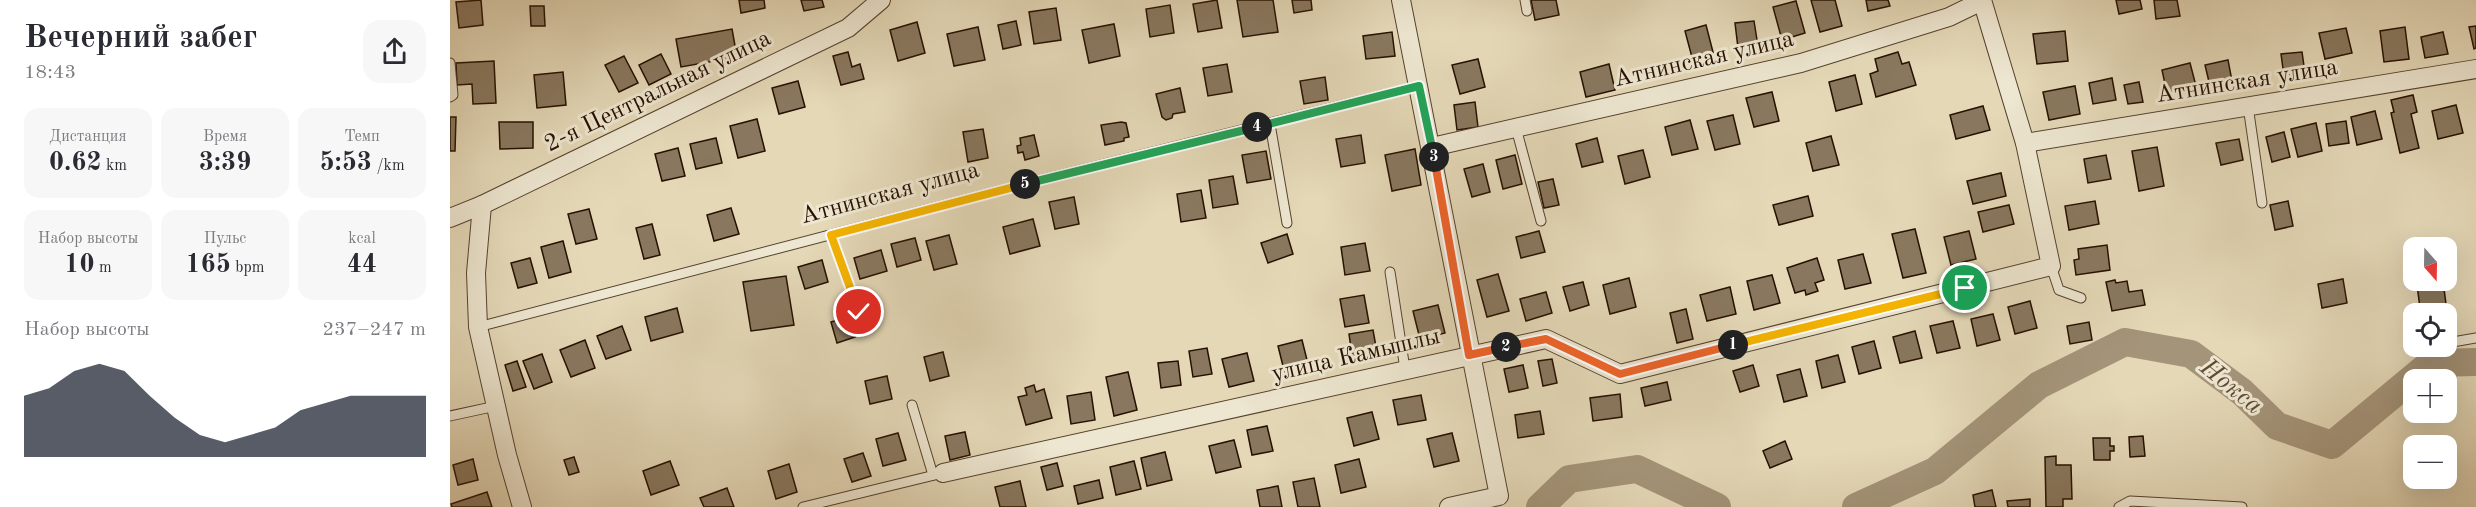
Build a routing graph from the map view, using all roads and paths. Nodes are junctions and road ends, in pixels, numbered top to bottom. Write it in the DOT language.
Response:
graph roads {
  1 [pos="881,0"];
  2 [pos="1401,0"];
  3 [pos="1525,0"];
  4 [pos="1983,0"];
  5 [pos="1527,11"];
  6 [pos="450,63"];
  7 [pos="2476,69"];
  8 [pos="1419,86"];
  9 [pos="450,97"];
  10 [pos="2248,106"];
  11 [pos="1270,124"];
  12 [pos="1516,128"];
  13 [pos="2025,143"];
  14 [pos="1432,147"];
  15 [pos="2262,203"];
  16 [pos="482,205"];
  17 [pos="450,218"];
  18 [pos="1541,221"];
  19 [pos="1287,223"];
  20 [pos="831,235"];
  21 [pos="2051,266"];
  22 [pos="1390,272"];
  23 [pos="2081,298"];
  24 [pos="859,312"];
  25 [pos="478,327"];
  26 [pos="2476,338"];
  27 [pos="2457,341"];
  28 [pos="1469,355"];
  29 [pos="1405,369"];
  30 [pos="912,405"];
  31 [pos="496,406"];
  32 [pos="450,416"];
  33 [pos="938,474"];
  34 [pos="522,507"];
  35 [pos="803,507"];
  36 [pos="1449,507"];
  37 [pos="2119,507"];
  38 [pos="2242,507"];
  1 -- 16 [label="street, 2-я Центральная улица"];
  2 -- 8 [label="street"];
  3 -- 5 [label="lane"];
  4 -- 12 [label="street, Атнинская улица"];
  4 -- 13 [label="street"];
  6 -- 9 [label="lane"];
  7 -- 10 [label="street, Атнинская улица"];
  8 -- 11 [label="lane, Атнинская улица"];
  8 -- 14 [label="street"];
  10 -- 13 [label="street, Атнинская улица"];
  10 -- 15 [label="lane"];
  11 -- 19 [label="lane"];
  11 -- 20 [label="lane, Атнинская улица"];
  12 -- 14 [label="street, Атнинская улица"];
  12 -- 18 [label="lane"];
  13 -- 21 [label="street"];
  14 -- 28 [label="street"];
  16 -- 17 [label="street, 2-я Центральная улица"];
  16 -- 25 [label="street"];
  20 -- 24 [label="lane"];
  20 -- 25 [label="lane, Атнинская улица"];
  21 -- 23 [label="lane"];
  21 -- 28 [label="street, улица Камышлы"];
  22 -- 29 [label="lane"];
  25 -- 31 [label="street"];
  26 -- 27 [label="lane"];
  28 -- 29 [label="street, улица Камышлы"];
  28 -- 36 [label="street"];
  29 -- 33 [label="street, улица Камышлы"];
  30 -- 33 [label="lane"];
  31 -- 32 [label="lane"];
  31 -- 34 [label="street"];
  33 -- 35 [label="lane"];
  37 -- 38 [label="lane"];
}
